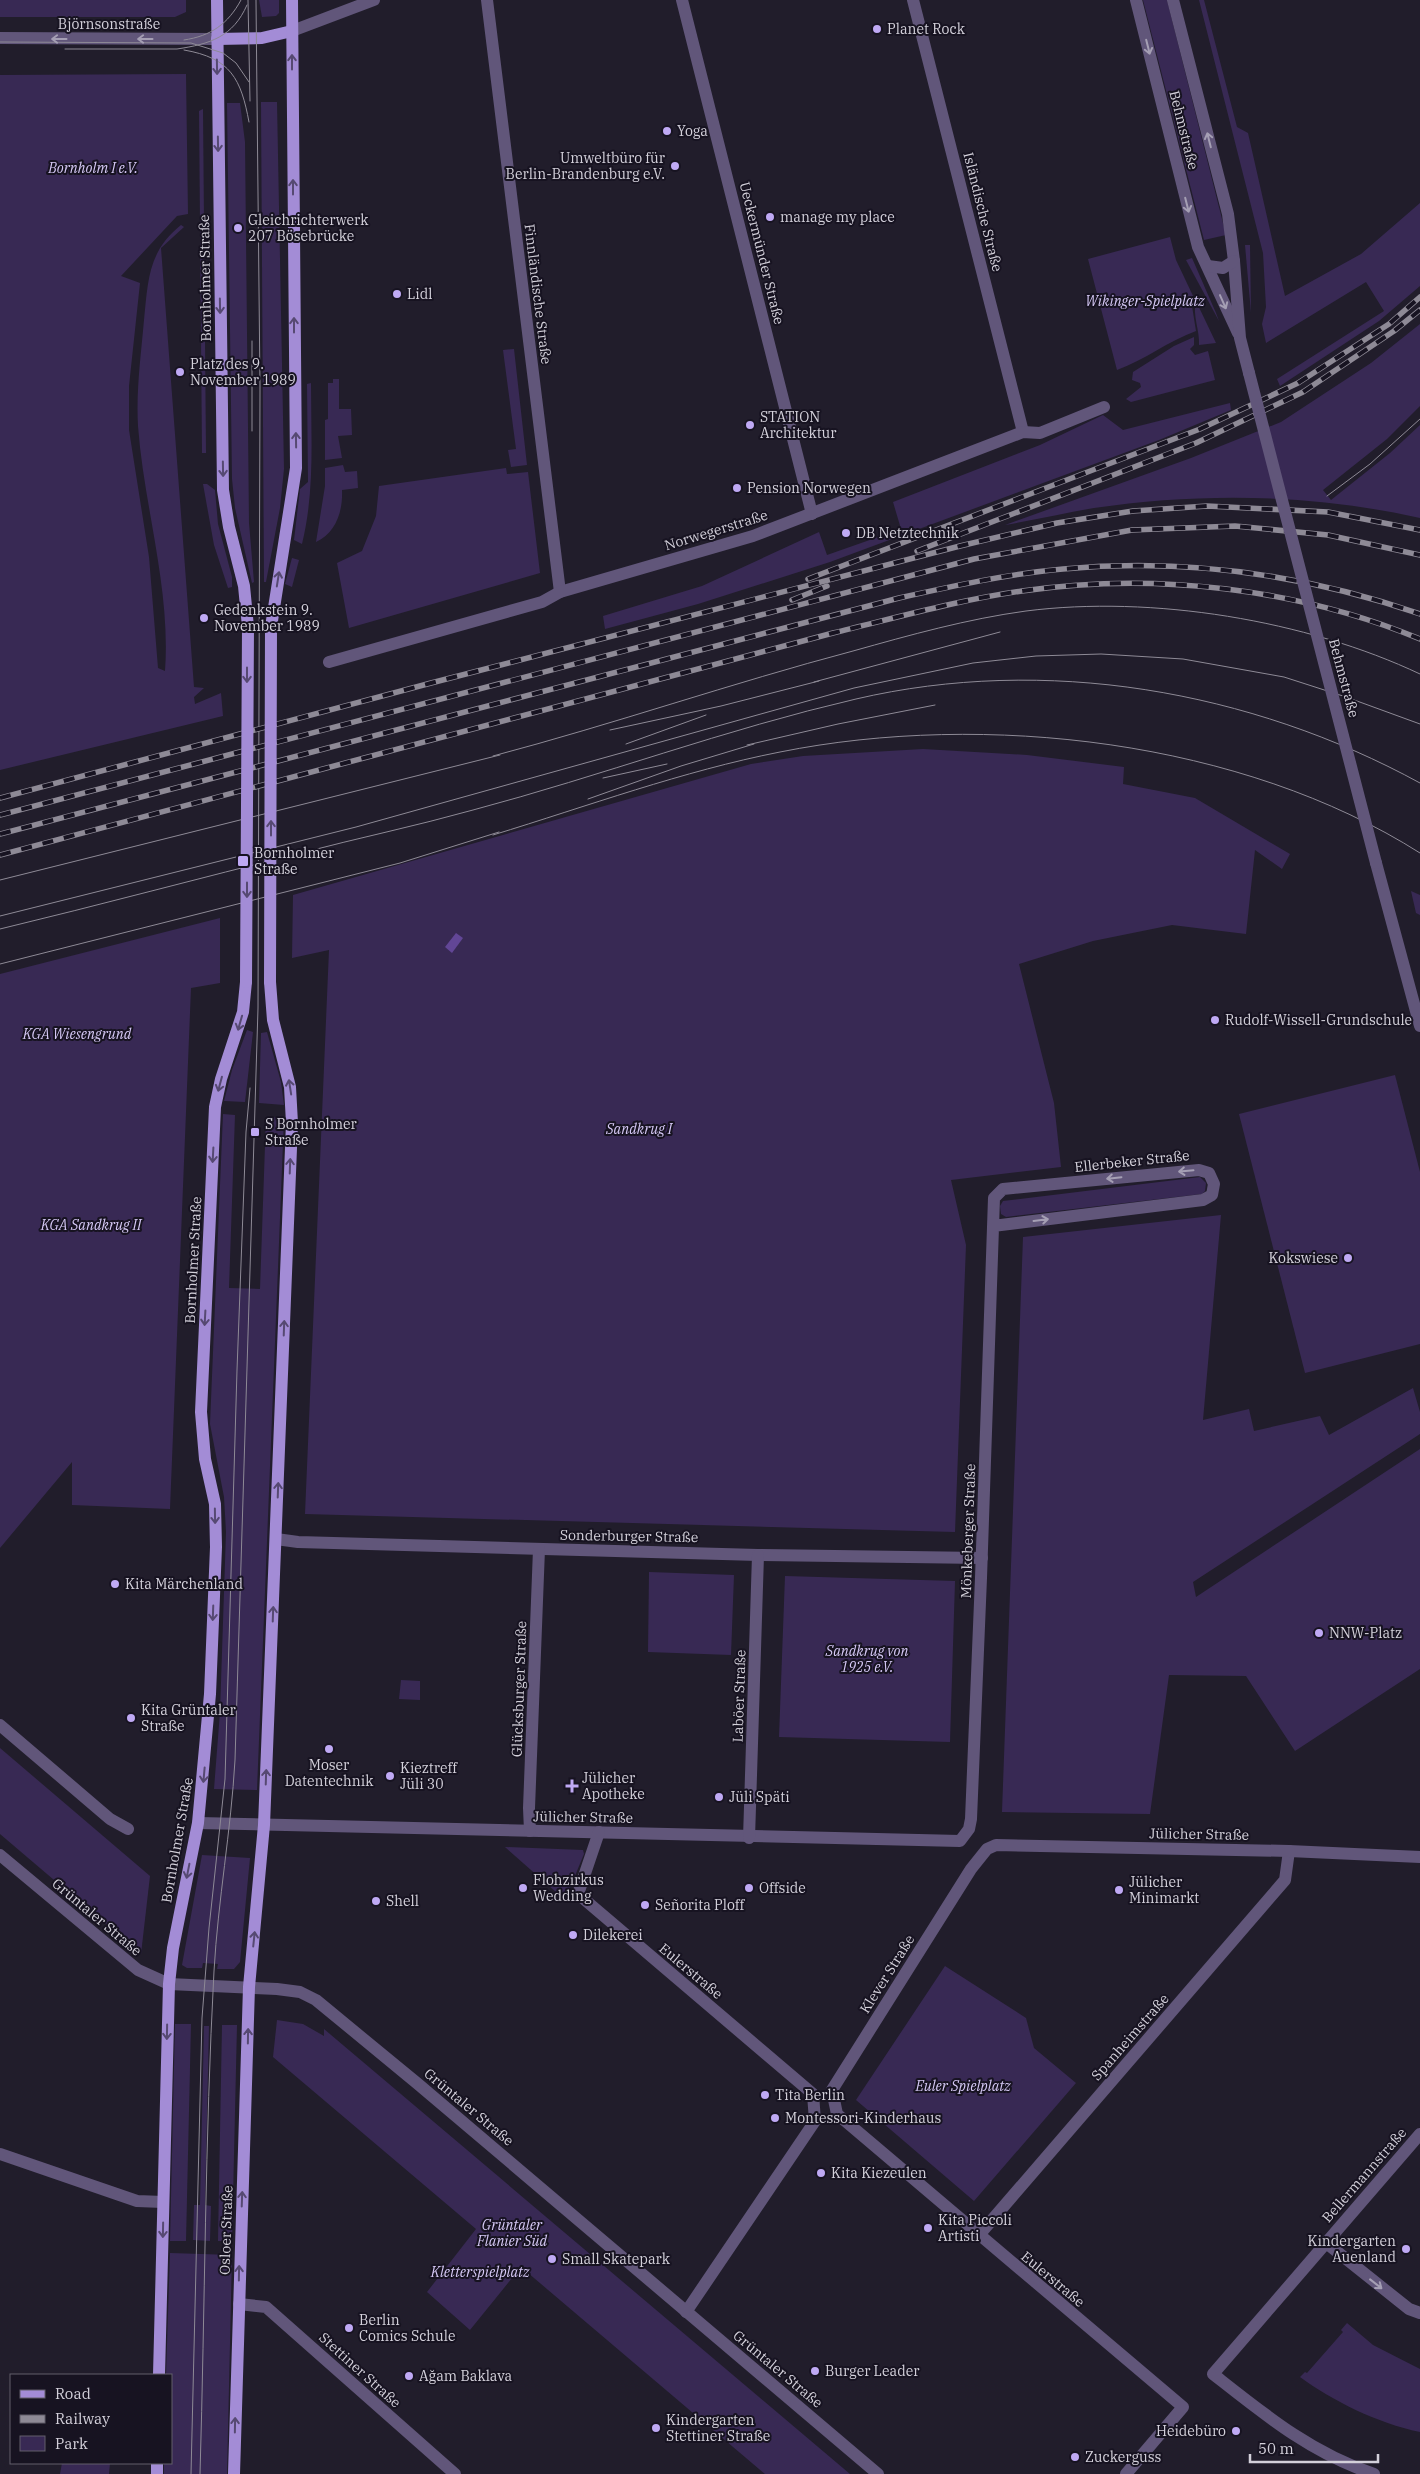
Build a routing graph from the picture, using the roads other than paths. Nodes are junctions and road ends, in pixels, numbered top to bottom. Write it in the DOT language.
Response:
graph roads {
  1 [pos="217,0"];
  2 [pos="292,0"];
  3 [pos="374,0"];
  4 [pos="487,0"];
  5 [pos="682,0"];
  6 [pos="914,0"];
  7 [pos="1136,0"];
  8 [pos="1173,0"];
  9 [pos="292,31"];
  10 [pos="0,38"];
  11 [pos="217,39"];
  12 [pos="1234,261"];
  13 [pos="1208,266"];
  14 [pos="1240,338"];
  15 [pos="1104,407"];
  16 [pos="1023,432"];
  17 [pos="812,514"];
  18 [pos="560,592"];
  19 [pos="329,662"];
  20 [pos="1420,1026"];
  21 [pos="993,1226"];
  22 [pos="276,1539"];
  23 [pos="539,1549"];
  24 [pos="758,1555"];
  25 [pos="982,1558"];
  26 [pos="0,1725"];
  27 [pos="198,1823"];
  28 [pos="264,1825"];
  29 [pos="128,1829"];
  30 [pos="530,1831"];
  31 [pos="599,1832"];
  32 [pos="965,1836"];
  33 [pos="749,1838"];
  34 [pos="1289,1851"];
  35 [pos="0,1855"];
  36 [pos="981,1855"];
  37 [pos="1420,1857"];
  38 [pos="169,1984"];
  39 [pos="249,1987"];
  40 [pos="837,2114"];
  41 [pos="1420,2134"];
  42 [pos="0,2154"];
  43 [pos="163,2202"];
  44 [pos="979,2235"];
  45 [pos="1325,2242"];
  46 [pos="239,2304"];
  47 [pos="686,2312"];
  48 [pos="1420,2313"];
  49 [pos="159,2374"];
  50 [pos="234,2474"];
  51 [pos="455,2474"];
  52 [pos="878,2474"];
  53 [pos="1126,2474"];
  54 [pos="1374,2474"];
  1 -- 11 [label="main road, Bornholmer Straße"];
  2 -- 9 [label="main road"];
  3 -- 9 [label="street"];
  4 -- 18 [label="street, Finnländische Straße"];
  5 -- 17 [label="street, Ueckermünder Straße"];
  6 -- 16 [label="street, Isländische Straße"];
  7 -- 13 [label="street, Behmstraße, one-way"];
  12 -- 8 [label="street, Behmstraße, one-way"];
  9 -- 11 [label="main road"];
  22 -- 9 [label="main road, one-way, bridge"];
  11 -- 10 [label="street, Björnsonstraße, one-way"];
  11 -- 27 [label="main road, Bornholmer Straße, one-way, bridge"];
  12 -- 13 [label="street"];
  12 -- 14 [label="street, Behmstraße"];
  13 -- 14 [label="street, Behmstraße, one-way"];
  14 -- 20 [label="street, Behmstraße, bridge"];
  15 -- 16 [label="street, Norwegerstraße"];
  16 -- 17 [label="street, Norwegerstraße"];
  17 -- 18 [label="street, Norwegerstraße"];
  18 -- 19 [label="street, Norwegerstraße"];
  21 -- 21 [label="street, Ellerbeker Straße, one-way"];
  21 -- 25 [label="street, Mönkeberger Straße"];
  22 -- 23 [label="street, Sonderburger Straße"];
  28 -- 22 [label="main road, one-way"];
  23 -- 24 [label="street, Sonderburger Straße"];
  23 -- 30 [label="street, Glücksburger Straße"];
  24 -- 25 [label="street, Sonderburger Straße"];
  24 -- 33 [label="street, Laböer Straße"];
  25 -- 32 [label="street, Mönkeberger Straße"];
  26 -- 29 [label="street"];
  27 -- 28 [label="street, Jülicher Straße"];
  27 -- 38 [label="main road, Bornholmer Straße, one-way"];
  28 -- 30 [label="street, Jülicher Straße"];
  39 -- 28 [label="main road, one-way"];
  30 -- 31 [label="street, Jülicher Straße"];
  31 -- 33 [label="street, Jülicher Straße"];
  31 -- 47 [label="street, Eulerstraße"];
  32 -- 33 [label="street, Jülicher Straße"];
  34 -- 36 [label="street, Jülicher Straße"];
  34 -- 37 [label="street, Jülicher Straße"];
  34 -- 44 [label="street, Spanheimstraße"];
  35 -- 38 [label="street, Grüntaler Straße"];
  36 -- 40 [label="street, Klever Straße"];
  38 -- 39 [label="street, Grüntaler Straße"];
  38 -- 43 [label="main road, one-way"];
  46 -- 39 [label="main road, Osloer Straße, one-way"];
  39 -- 47 [label="street, Grüntaler Straße"];
  40 -- 44 [label="street, Eulerstraße"];
  41 -- 45 [label="street, Bellermannstraße"];
  42 -- 43 [label="street"];
  43 -- 49 [label="main road, one-way"];
  44 -- 53 [label="street, Eulerstraße"];
  45 -- 48 [label="street, one-way"];
  45 -- 54 [label="street, Bellermannstraße"];
  50 -- 46 [label="main road, Osloer Straße, one-way"];
  46 -- 51 [label="street, Stettiner Straße"];
  47 -- 52 [label="street, Grüntaler Straße"];
}
